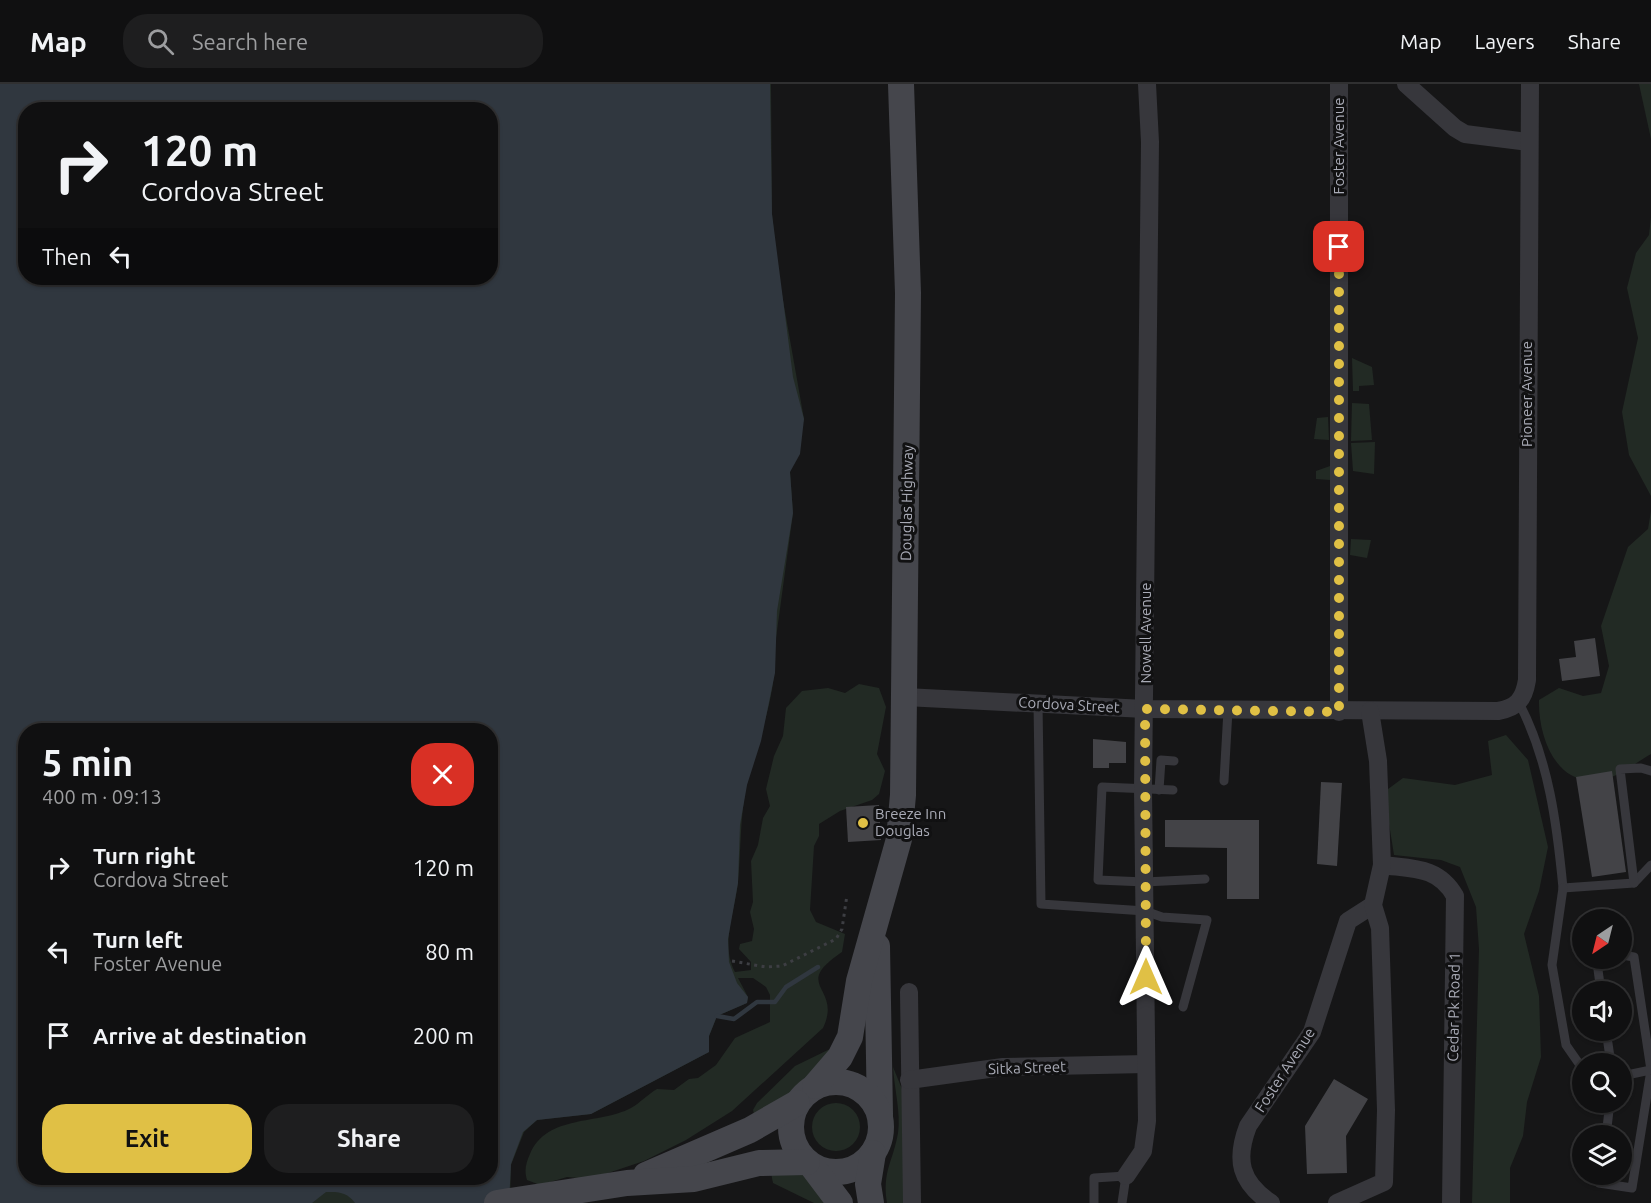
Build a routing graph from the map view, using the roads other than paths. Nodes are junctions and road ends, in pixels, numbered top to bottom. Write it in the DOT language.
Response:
graph roads {
  1 [pos="902,84"];
  2 [pos="1147,84"];
  3 [pos="1338,84"];
  4 [pos="1406,84"];
  5 [pos="1530,84"];
  6 [pos="1528,142"];
  7 [pos="905,697"];
  8 [pos="1038,703"];
  9 [pos="1519,703"];
  10 [pos="1145,709"];
  11 [pos="1228,710"];
  12 [pos="1370,711"];
  13 [pos="1339,712"];
  14 [pos="1174,761"];
  15 [pos="1651,771"];
  16 [pos="1224,781"];
  17 [pos="1151,789"];
  18 [pos="1173,790"];
  19 [pos="1382,865"];
  20 [pos="1651,865"];
  21 [pos="1206,879"];
  22 [pos="1145,882"];
  23 [pos="1634,883"];
  24 [pos="1563,888"];
  25 [pos="1372,905"];
  26 [pos="1145,911"];
  27 [pos="876,918"];
  28 [pos="1632,957"];
  29 [pos="909,992"];
  30 [pos="1183,1007"];
  31 [pos="1572,1054"];
  32 [pos="1146,1064"];
  33 [pos="1651,1070"];
  34 [pos="1632,1074"];
  35 [pos="909,1080"];
  36 [pos="815,1086"];
  37 [pos="797,1103"];
  38 [pos="880,1117"];
  39 [pos="873,1153"];
  40 [pos="810,1164"];
  41 [pos="1126,1176"];
  42 [pos="627,1183"];
  43 [pos="1612,1185"];
  44 [pos="497,1203"];
  45 [pos="840,1203"];
  46 [pos="871,1203"];
  47 [pos="912,1203"];
  48 [pos="1094,1203"];
  49 [pos="1122,1203"];
  50 [pos="1271,1203"];
  51 [pos="1337,1203"];
  52 [pos="1451,1203"];
  1 -- 7 [label="main road, Douglas Highway"];
  2 -- 10 [label="street, Nowell Avenue"];
  3 -- 13 [label="street, Foster Avenue"];
  4 -- 6 [label="street"];
  5 -- 6 [label="street, Pioneer Avenue"];
  6 -- 9 [label="street, Pioneer Avenue"];
  7 -- 8 [label="street, Cordova Street"];
  7 -- 27 [label="main road, Douglas Highway"];
  8 -- 10 [label="street, Cordova Street"];
  8 -- 26 [label="lane"];
  9 -- 12 [label="street, Cordova Street"];
  9 -- 24 [label="lane"];
  10 -- 11 [label="street, Cordova Street"];
  10 -- 17 [label="street, Nowell Avenue"];
  11 -- 13 [label="street, Cordova Street"];
  11 -- 16 [label="lane"];
  12 -- 13 [label="street, Cordova Street"];
  12 -- 19 [label="street"];
  14 -- 17 [label="lane"];
  15 -- 23 [label="lane"];
  17 -- 18 [label="lane"];
  17 -- 22 [label="street, Nowell Avenue"];
  17 -- 22 [label="lane"];
  19 -- 25 [label="street"];
  19 -- 52 [label="street, Cedar Pk Road 1"];
  20 -- 23 [label="lane"];
  21 -- 22 [label="lane"];
  22 -- 26 [label="street, Nowell Avenue"];
  23 -- 24 [label="lane"];
  24 -- 31 [label="lane"];
  25 -- 50 [label="street, Foster Avenue"];
  25 -- 51 [label="street"];
  26 -- 30 [label="lane"];
  26 -- 32 [label="street, Nowell Avenue"];
  27 -- 36 [label="main road, Douglas Highway"];
  27 -- 38 [label="main road"];
  28 -- 33 [label="lane"];
  29 -- 35 [label="street"];
  32 -- 35 [label="street, Sitka Street"];
  32 -- 41 [label="street, Nowell Avenue"];
  33 -- 34 [label="lane"];
  33 -- 43 [label="lane"];
  35 -- 47 [label="street"];
  36 -- 37 [label="main road"];
  36 -- 38 [label="main road"];
  37 -- 40 [label="main road"];
  37 -- 42 [label="main road"];
  38 -- 39 [label="main road"];
  39 -- 40 [label="main road"];
  39 -- 46 [label="main road"];
  40 -- 42 [label="main road"];
  40 -- 45 [label="main road"];
  41 -- 48 [label="lane"];
  41 -- 49 [label="lane"];
  42 -- 44 [label="main road"];
}
